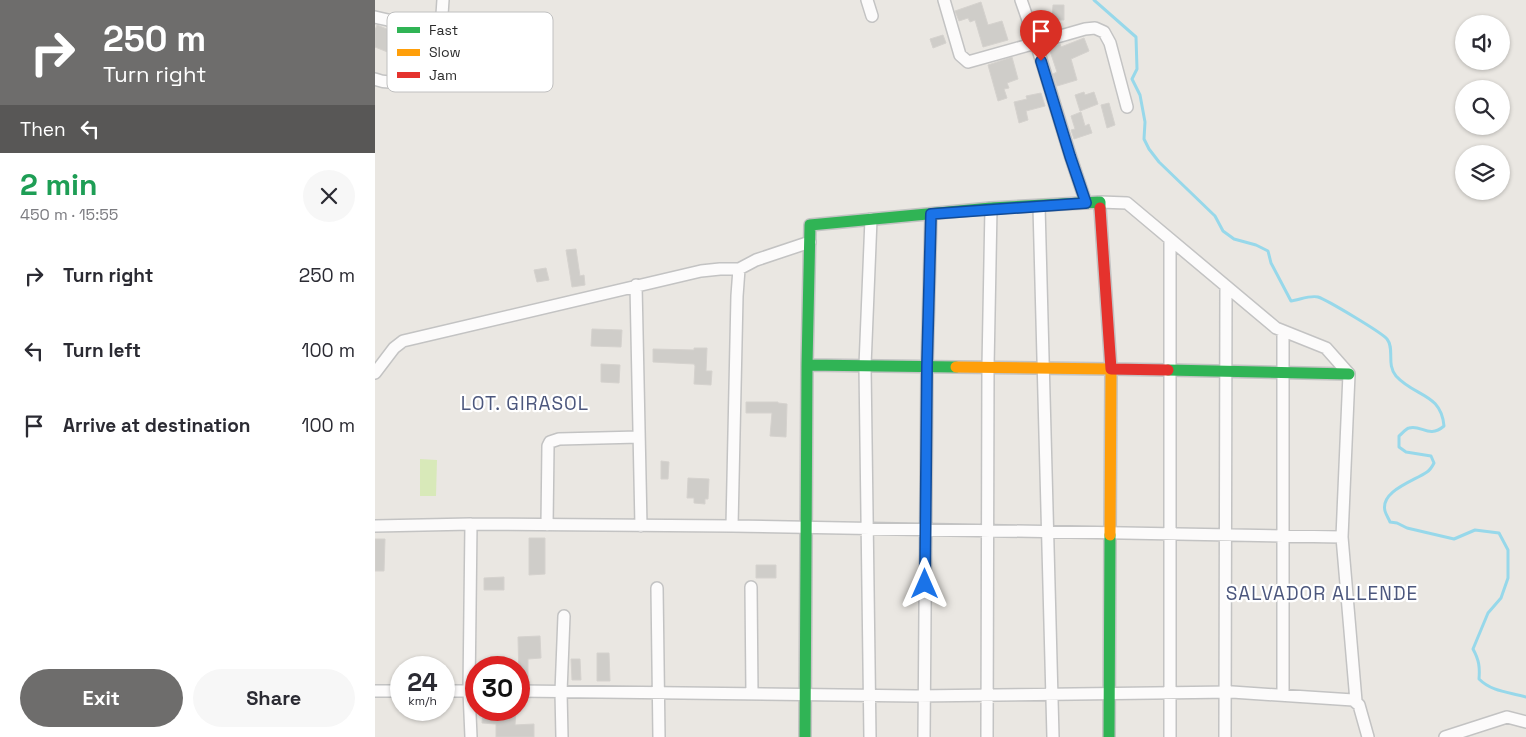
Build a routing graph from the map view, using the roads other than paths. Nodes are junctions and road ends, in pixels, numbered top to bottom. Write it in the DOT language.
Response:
graph roads {
  1 [pos="867,0"];
  2 [pos="944,0"];
  3 [pos="1021,0"];
  4 [pos="872,16"];
  5 [pos="1035,43"];
  6 [pos="1127,107"];
  7 [pos="1100,202"];
  8 [pos="1086,203"];
  9 [pos="1039,206"];
  10 [pos="991,208"];
  11 [pos="931,214"];
  12 [pos="871,219"];
  13 [pos="1170,239"];
  14 [pos="810,242"];
  15 [pos="739,269"];
  16 [pos="636,285"];
  17 [pos="1226,286"];
  18 [pos="1283,331"];
  19 [pos="807,366"];
  20 [pos="865,366"];
  21 [pos="927,366"];
  22 [pos="988,367"];
  23 [pos="1042,368"];
  24 [pos="1111,369"];
  25 [pos="1170,370"];
  26 [pos="1225,371"];
  27 [pos="1283,373"];
  28 [pos="375,374"];
  29 [pos="1349,374"];
  30 [pos="639,437"];
  31 [pos="471,524"];
  32 [pos="547,525"];
  33 [pos="375,526"];
  34 [pos="641,526"];
  35 [pos="732,526"];
  36 [pos="807,527"];
  37 [pos="867,528"];
  38 [pos="925,529"];
  39 [pos="988,530"];
  40 [pos="1047,531"];
  41 [pos="1110,532"];
  42 [pos="1170,533"];
  43 [pos="1225,535"];
  44 [pos="1283,536"];
  45 [pos="1342,538"];
  46 [pos="751,587"];
  47 [pos="657,588"];
  48 [pos="564,616"];
  49 [pos="473,656"];
  50 [pos="375,691"];
  51 [pos="390,691"];
  52 [pos="530,691"];
  53 [pos="561,692"];
  54 [pos="658,692"];
  55 [pos="1225,692"];
  56 [pos="1170,693"];
  57 [pos="753,694"];
  58 [pos="805,694"];
  59 [pos="1052,694"];
  60 [pos="1109,694"];
  61 [pos="870,695"];
  62 [pos="987,695"];
  63 [pos="1283,695"];
  64 [pos="924,696"];
  65 [pos="1356,701"];
  66 [pos="472,721"];
  67 [pos="1526,722"];
  68 [pos="471,737"];
  69 [pos="562,737"];
  70 [pos="659,737"];
  71 [pos="805,737"];
  72 [pos="870,737"];
  73 [pos="923,737"];
  74 [pos="987,737"];
  75 [pos="1053,737"];
  76 [pos="1109,737"];
  77 [pos="1170,737"];
  78 [pos="1225,737"];
  79 [pos="1368,737"];
  80 [pos="1445,737"];
  1 -- 4 [label="street"];
  2 -- 5 [label="street"];
  3 -- 5 [label="street"];
  5 -- 6 [label="street"];
  5 -- 8 [label="street"];
  7 -- 8 [label="street"];
  7 -- 13 [label="street"];
  7 -- 24 [label="street"];
  8 -- 9 [label="street"];
  9 -- 10 [label="street"];
  9 -- 23 [label="street"];
  10 -- 11 [label="street"];
  10 -- 22 [label="street"];
  11 -- 12 [label="street"];
  11 -- 21 [label="street"];
  12 -- 14 [label="street"];
  12 -- 20 [label="street"];
  13 -- 17 [label="street"];
  13 -- 25 [label="street"];
  14 -- 15 [label="street"];
  14 -- 19 [label="street"];
  15 -- 16 [label="street"];
  15 -- 35 [label="street"];
  16 -- 28 [label="street"];
  16 -- 30 [label="street"];
  17 -- 18 [label="street"];
  17 -- 26 [label="street"];
  18 -- 27 [label="street"];
  18 -- 29 [label="street"];
  19 -- 20 [label="street"];
  19 -- 36 [label="street"];
  20 -- 21 [label="street"];
  20 -- 37 [label="street"];
  21 -- 22 [label="street"];
  21 -- 38 [label="street"];
  22 -- 23 [label="street"];
  22 -- 39 [label="street"];
  23 -- 24 [label="street"];
  23 -- 40 [label="street"];
  24 -- 25 [label="street"];
  24 -- 41 [label="street"];
  25 -- 26 [label="street"];
  25 -- 42 [label="street"];
  26 -- 27 [label="street"];
  26 -- 43 [label="street"];
  27 -- 29 [label="street"];
  27 -- 44 [label="street"];
  29 -- 45 [label="street"];
  30 -- 32 [label="street"];
  30 -- 34 [label="street"];
  31 -- 32 [label="street"];
  31 -- 33 [label="street"];
  31 -- 49 [label="street"];
  32 -- 34 [label="street"];
  34 -- 35 [label="street"];
  35 -- 36 [label="street"];
  36 -- 37 [label="street"];
  36 -- 58 [label="street"];
  37 -- 38 [label="street"];
  37 -- 61 [label="street"];
  38 -- 39 [label="street"];
  38 -- 64 [label="street"];
  39 -- 40 [label="street"];
  39 -- 62 [label="street"];
  40 -- 41 [label="street"];
  40 -- 59 [label="street"];
  41 -- 42 [label="street"];
  41 -- 60 [label="street"];
  42 -- 43 [label="street"];
  42 -- 56 [label="street"];
  43 -- 44 [label="street"];
  43 -- 55 [label="street"];
  44 -- 45 [label="street"];
  44 -- 63 [label="street"];
  45 -- 65 [label="street"];
  46 -- 57 [label="street"];
  47 -- 54 [label="street"];
  48 -- 53 [label="street"];
  50 -- 51 [label="street"];
  52 -- 53 [label="street"];
  53 -- 54 [label="street"];
  53 -- 69 [label="street"];
  54 -- 57 [label="street"];
  54 -- 70 [label="street"];
  55 -- 56 [label="street"];
  55 -- 63 [label="street"];
  55 -- 78 [label="street"];
  56 -- 60 [label="street"];
  56 -- 77 [label="street"];
  57 -- 58 [label="street"];
  58 -- 61 [label="street"];
  58 -- 71 [label="street"];
  59 -- 60 [label="street"];
  59 -- 62 [label="street"];
  59 -- 75 [label="street"];
  60 -- 76 [label="street"];
  61 -- 64 [label="street"];
  61 -- 72 [label="street"];
  62 -- 64 [label="street"];
  62 -- 74 [label="street"];
  63 -- 65 [label="street"];
  64 -- 73 [label="street"];
  65 -- 79 [label="street"];
  66 -- 68 [label="street"];
  67 -- 80 [label="street"];
}
